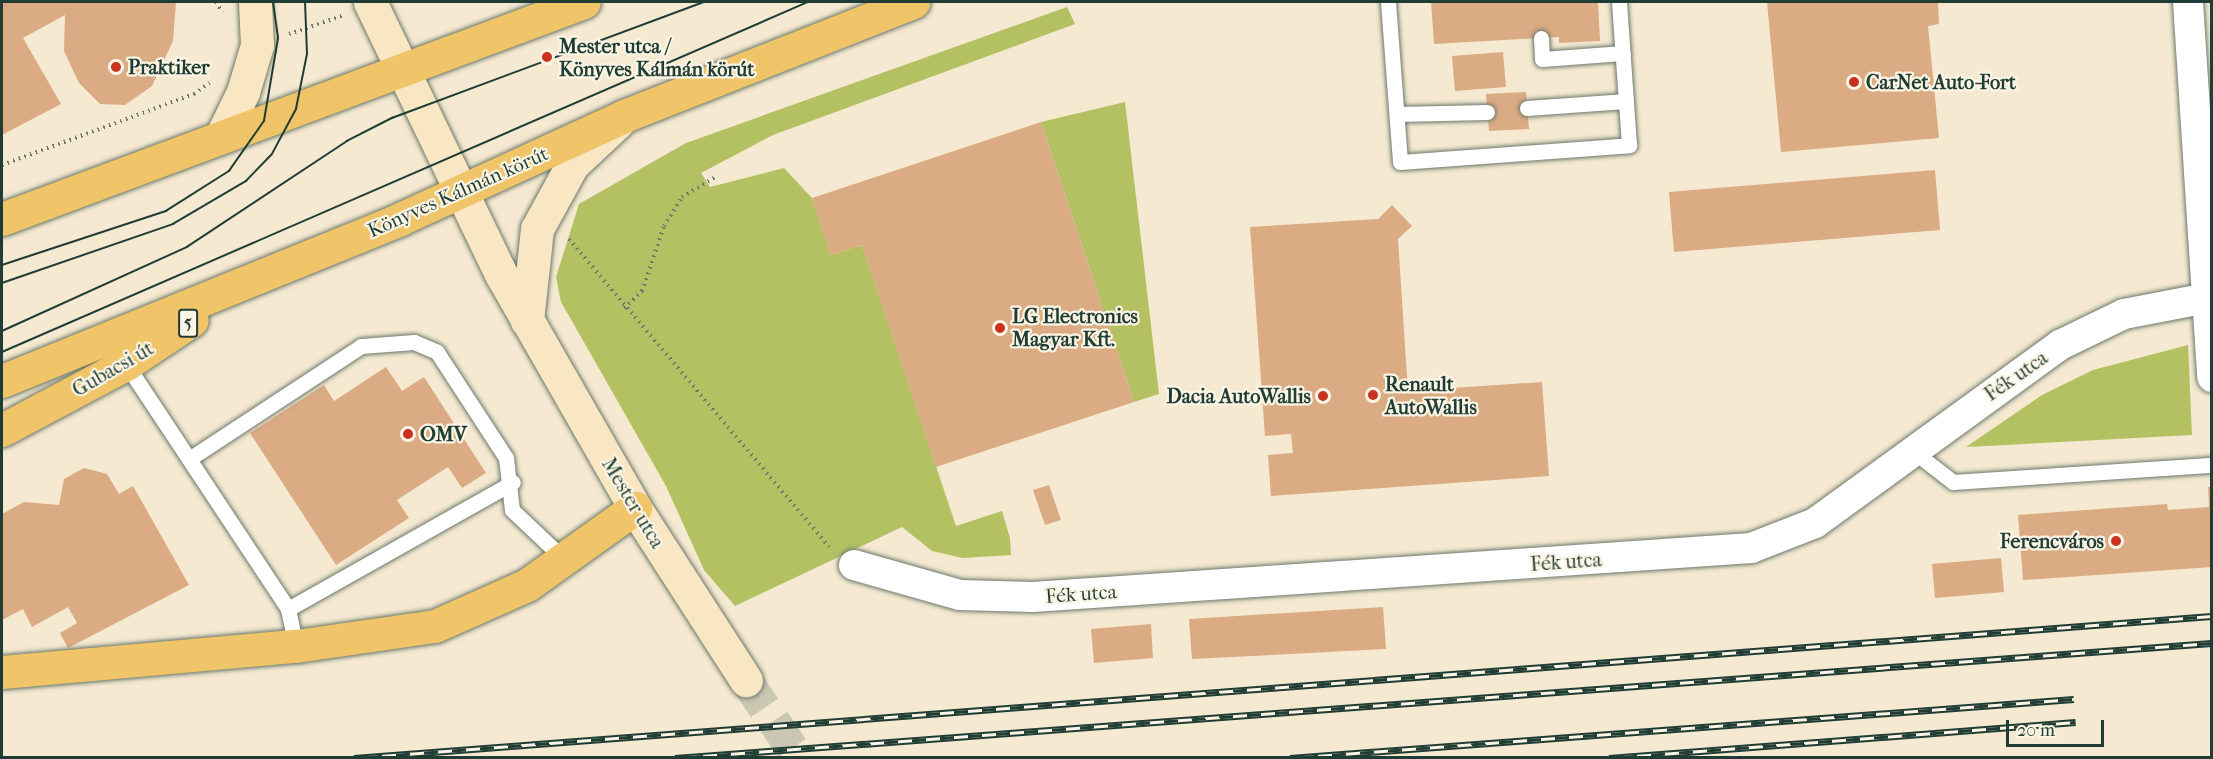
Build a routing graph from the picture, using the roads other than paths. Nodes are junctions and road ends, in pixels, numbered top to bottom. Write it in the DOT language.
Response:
graph roads {
  1 [pos="255,2"];
  2 [pos="584,2"];
  3 [pos="914,2"];
  4 [pos="1388,2"];
  5 [pos="1405,2"];
  6 [pos="1619,2"];
  7 [pos="2188,2"];
  8 [pos="371,4"];
  9 [pos="1541,38"];
  10 [pos="1623,53"];
  11 [pos="402,69"];
  12 [pos="1626,101"];
  13 [pos="1527,108"];
  14 [pos="1487,112"];
  15 [pos="1397,114"];
  16 [pos="624,116"];
  17 [pos="221,137"];
  18 [pos="459,192"];
  19 [pos="2,219"];
  20 [pos="251,282"];
  21 [pos="2208,297"];
  22 [pos="527,321"];
  23 [pos="126,364"];
  24 [pos="2211,377"];
  25 [pos="2,381"];
  26 [pos="2,430"];
  27 [pos="1913,451"];
  28 [pos="189,459"];
  29 [pos="2211,465"];
  30 [pos="513,482"];
  31 [pos="635,508"];
  32 [pos="564,559"];
  33 [pos="854,565"];
  34 [pos="288,609"];
  35 [pos="296,646"];
  36 [pos="2,672"];
  37 [pos="746,680"];
  1 -- 17 [label="street"];
  2 -- 11 [label="main road"];
  3 -- 16 [label="main road, Könyves Kálmán körút"];
  4 -- 5 [label="lane"];
  4 -- 15 [label="lane"];
  6 -- 10 [label="lane"];
  7 -- 21 [label="street"];
  8 -- 11 [label="street, Mester utca"];
  9 -- 10 [label="lane"];
  10 -- 12 [label="lane"];
  11 -- 17 [label="main road"];
  11 -- 18 [label="street, Mester utca"];
  12 -- 13 [label="lane"];
  12 -- 15 [label="lane"];
  14 -- 15 [label="lane"];
  16 -- 18 [label="main road, Könyves Kálmán körút"];
  16 -- 22 [label="street"];
  17 -- 19 [label="main road"];
  18 -- 20 [label="main road, Könyves Kálmán körút"];
  18 -- 22 [label="street, Mester utca"];
  20 -- 23 [label="main road, Gubacsi út / 5"];
  20 -- 25 [label="main road, Könyves Kálmán körút"];
  21 -- 24 [label="street"];
  21 -- 27 [label="street, Fék utca"];
  22 -- 31 [label="street, Mester utca"];
  23 -- 26 [label="main road, Gubacsi út / 5"];
  23 -- 28 [label="lane"];
  27 -- 29 [label="lane"];
  27 -- 33 [label="street, Fék utca"];
  28 -- 30 [label="lane"];
  28 -- 34 [label="lane"];
  30 -- 32 [label="lane"];
  30 -- 34 [label="lane"];
  31 -- 32 [label="main road"];
  31 -- 37 [label="street, Mester utca"];
  32 -- 35 [label="main road"];
  34 -- 35 [label="lane"];
  35 -- 36 [label="main road"];
}
